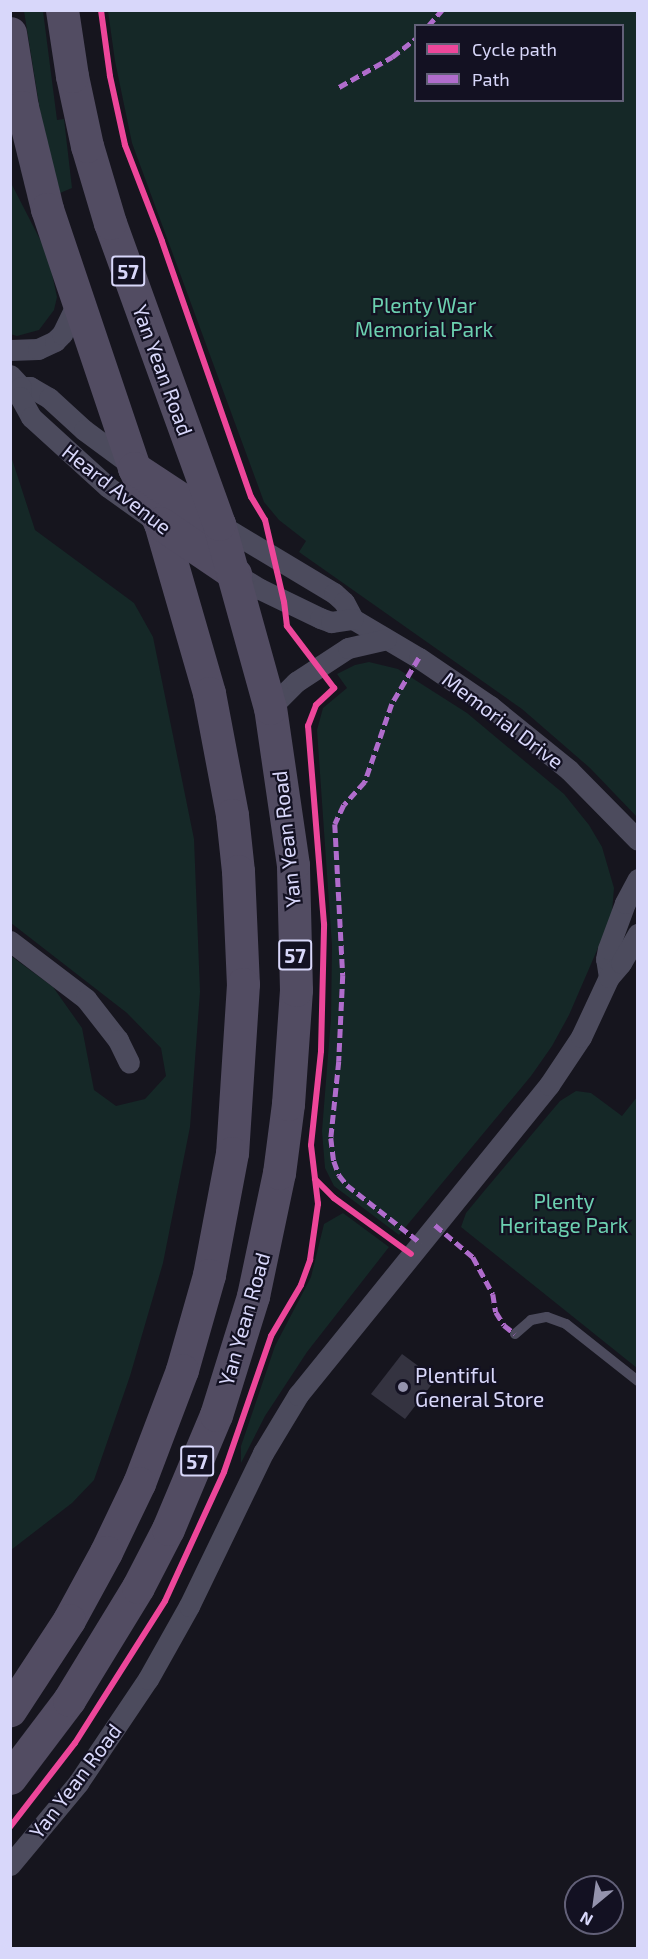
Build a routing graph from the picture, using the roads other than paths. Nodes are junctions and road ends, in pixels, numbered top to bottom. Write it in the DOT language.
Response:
graph roads {
  1 [pos="62,10"];
  2 [pos="10,33"];
  3 [pos="79,298"];
  4 [pos="10,350"];
  5 [pos="16,381"];
  6 [pos="135,468"];
  7 [pos="160,524"];
  8 [pos="219,524"];
  9 [pos="235,574"];
  10 [pos="353,619"];
  11 [pos="386,639"];
  12 [pos="270,708"];
  13 [pos="638,840"];
  14 [pos="638,879"];
  15 [pos="638,934"];
  16 [pos="10,941"];
  17 [pos="609,977"];
  18 [pos="129,1063"];
  19 [pos="515,1334"];
  20 [pos="638,1381"];
  21 [pos="10,1710"];
  22 [pos="10,1778"];
  23 [pos="10,1865"];
  1 -- 8 [label="main road, Yan Yean Road / 57"];
  2 -- 3 [label="main road, 57"];
  3 -- 4 [label="street"];
  3 -- 6 [label="main road, 57"];
  5 -- 6 [label="street, Heard Avenue"];
  5 -- 7 [label="street, Heard Avenue"];
  6 -- 7 [label="main road, 57"];
  6 -- 8 [label="main road, Memorial Drive"];
  7 -- 9 [label="main road, Heard Avenue"];
  7 -- 21 [label="main road, 57"];
  8 -- 9 [label="main road, Yan Yean Road / 57"];
  8 -- 10 [label="street, Memorial Drive"];
  9 -- 10 [label="street"];
  9 -- 12 [label="main road, Yan Yean Road / 57"];
  10 -- 11 [label="street, Memorial Drive"];
  11 -- 12 [label="street"];
  11 -- 13 [label="street, Memorial Drive"];
  12 -- 22 [label="main road, Yan Yean Road / 57"];
  14 -- 17 [label="street, Yan Yean Road"];
  15 -- 17 [label="street, Yan Yean Road"];
  16 -- 18 [label="street"];
  17 -- 23 [label="street, Yan Yean Road"];
  19 -- 20 [label="lane"];
}
